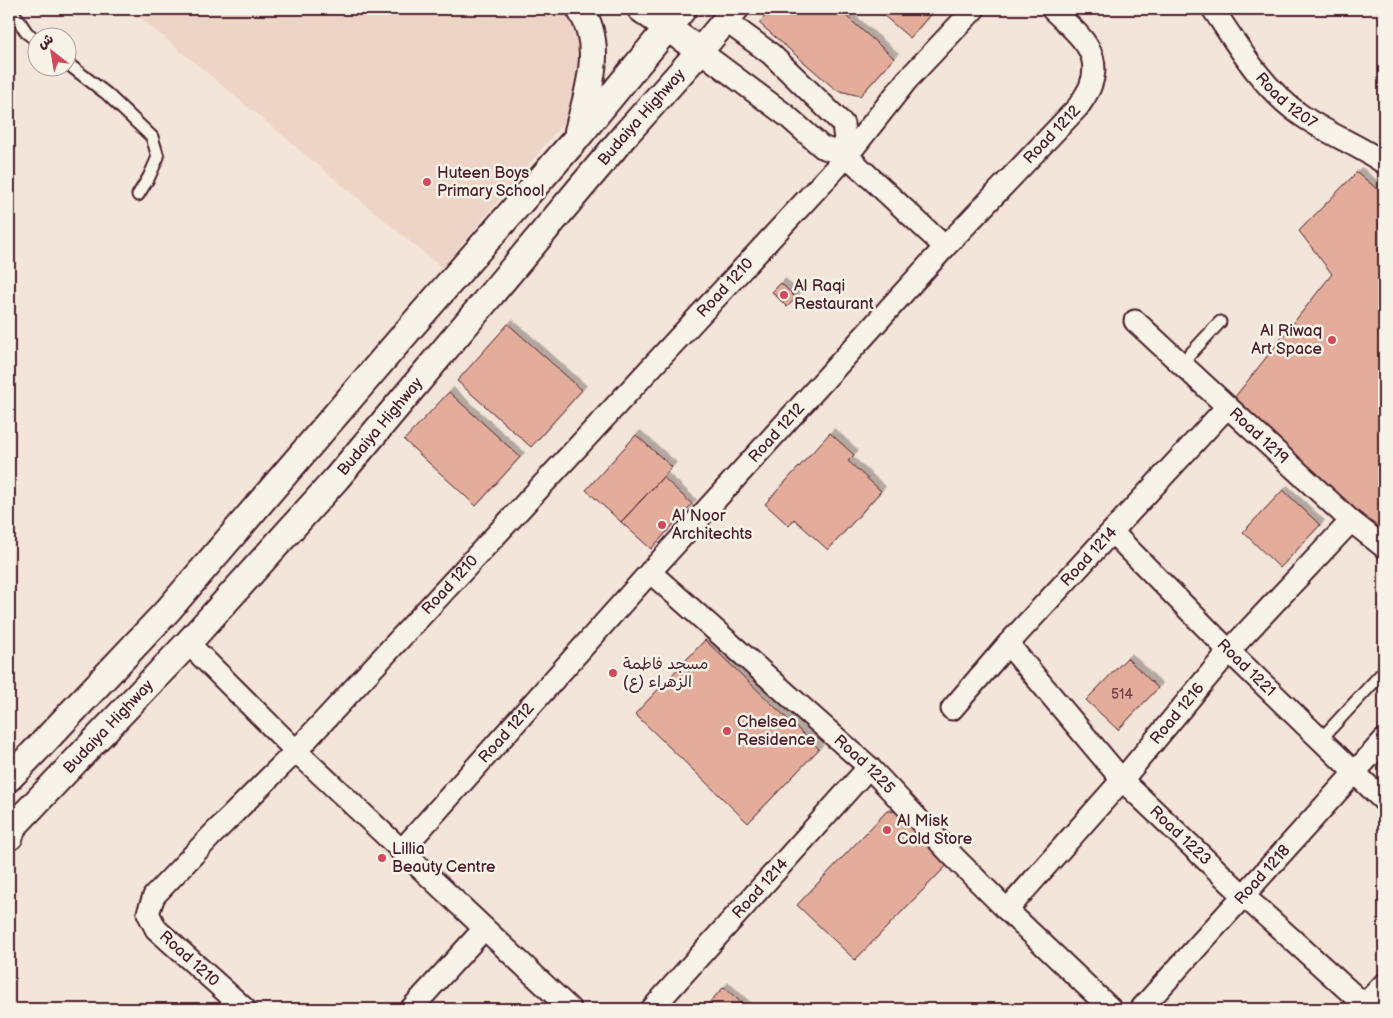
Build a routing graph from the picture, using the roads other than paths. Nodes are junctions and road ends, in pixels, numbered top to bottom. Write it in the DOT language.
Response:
graph roads {
  1 [pos="11,9"];
  2 [pos="580,9"];
  3 [pos="641,9"];
  4 [pos="974,9"];
  5 [pos="1052,9"];
  6 [pos="1213,9"];
  7 [pos="724,13"];
  8 [pos="676,18"];
  9 [pos="28,34"];
  10 [pos="700,51"];
  11 [pos="78,72"];
  12 [pos="576,139"];
  13 [pos="847,156"];
  14 [pos="1384,163"];
  15 [pos="138,195"];
  16 [pos="945,247"];
  17 [pos="1135,321"];
  18 [pos="1220,322"];
  19 [pos="1181,364"];
  20 [pos="1227,406"];
  21 [pos="1351,521"];
  22 [pos="1112,532"];
  23 [pos="1384,547"];
  24 [pos="650,572"];
  25 [pos="188,643"];
  26 [pos="1008,644"];
  27 [pos="1229,651"];
  28 [pos="1384,671"];
  29 [pos="952,709"];
  30 [pos="1320,740"];
  31 [pos="1384,740"];
  32 [pos="296,752"];
  33 [pos="869,767"];
  34 [pos="12,773"];
  35 [pos="1354,773"];
  36 [pos="1122,780"];
  37 [pos="1384,801"];
  38 [pos="10,831"];
  39 [pos="401,851"];
  40 [pos="1244,896"];
  41 [pos="1007,910"];
  42 [pos="484,929"];
  43 [pos="1384,984"];
  44 [pos="1364,1008"];
  45 [pos="245,1009"];
  46 [pos="411,1009"];
  47 [pos="570,1009"];
  48 [pos="652,1009"];
  49 [pos="1111,1009"];
  50 [pos="1141,1009"];
  1 -- 9 [label="lane"];
  2 -- 12 [label="street"];
  3 -- 8 [label="street"];
  4 -- 13 [label="street, Road 1210"];
  5 -- 16 [label="street, Road 1212"];
  6 -- 14 [label="street, Road 1207"];
  7 -- 10 [label="street, Budaiya Highway"];
  7 -- 13 [label="street"];
  8 -- 10 [label="street"];
  8 -- 12 [label="street"];
  10 -- 13 [label="street"];
  10 -- 25 [label="street, Budaiya Highway"];
  11 -- 15 [label="lane"];
  12 -- 34 [label="street"];
  13 -- 16 [label="street"];
  13 -- 32 [label="street, Road 1210"];
  16 -- 24 [label="street, Road 1212"];
  17 -- 19 [label="street, Road 1219"];
  18 -- 19 [label="lane"];
  19 -- 20 [label="street, Road 1219"];
  20 -- 21 [label="street, Road 1219"];
  20 -- 22 [label="street, Road 1214"];
  21 -- 23 [label="street, Road 1219"];
  21 -- 27 [label="street, Road 1216"];
  22 -- 26 [label="street, Road 1214"];
  22 -- 27 [label="street, Road 1221"];
  24 -- 33 [label="street, Road 1225"];
  24 -- 39 [label="street, Road 1212"];
  25 -- 32 [label="street"];
  25 -- 38 [label="street, Budaiya Highway"];
  26 -- 29 [label="street, Road 1214"];
  26 -- 36 [label="street, Road 1223"];
  27 -- 30 [label="street, Road 1221"];
  27 -- 36 [label="street, Road 1216"];
  28 -- 30 [label="lane"];
  30 -- 35 [label="street, Road 1221"];
  31 -- 35 [label="street, Road 1218"];
  32 -- 39 [label="street"];
  32 -- 45 [label="street, Road 1210"];
  33 -- 41 [label="street, Road 1225"];
  33 -- 48 [label="street, Road 1214"];
  35 -- 37 [label="street, Road 1221"];
  35 -- 40 [label="street, Road 1218"];
  36 -- 40 [label="street, Road 1223"];
  36 -- 41 [label="street, Road 1216"];
  39 -- 42 [label="street"];
  40 -- 44 [label="street, Road 1223"];
  40 -- 50 [label="street, Road 1218"];
  41 -- 49 [label="street, Road 1225"];
  42 -- 46 [label="street"];
  42 -- 47 [label="street"];
  43 -- 44 [label="street"];
}
